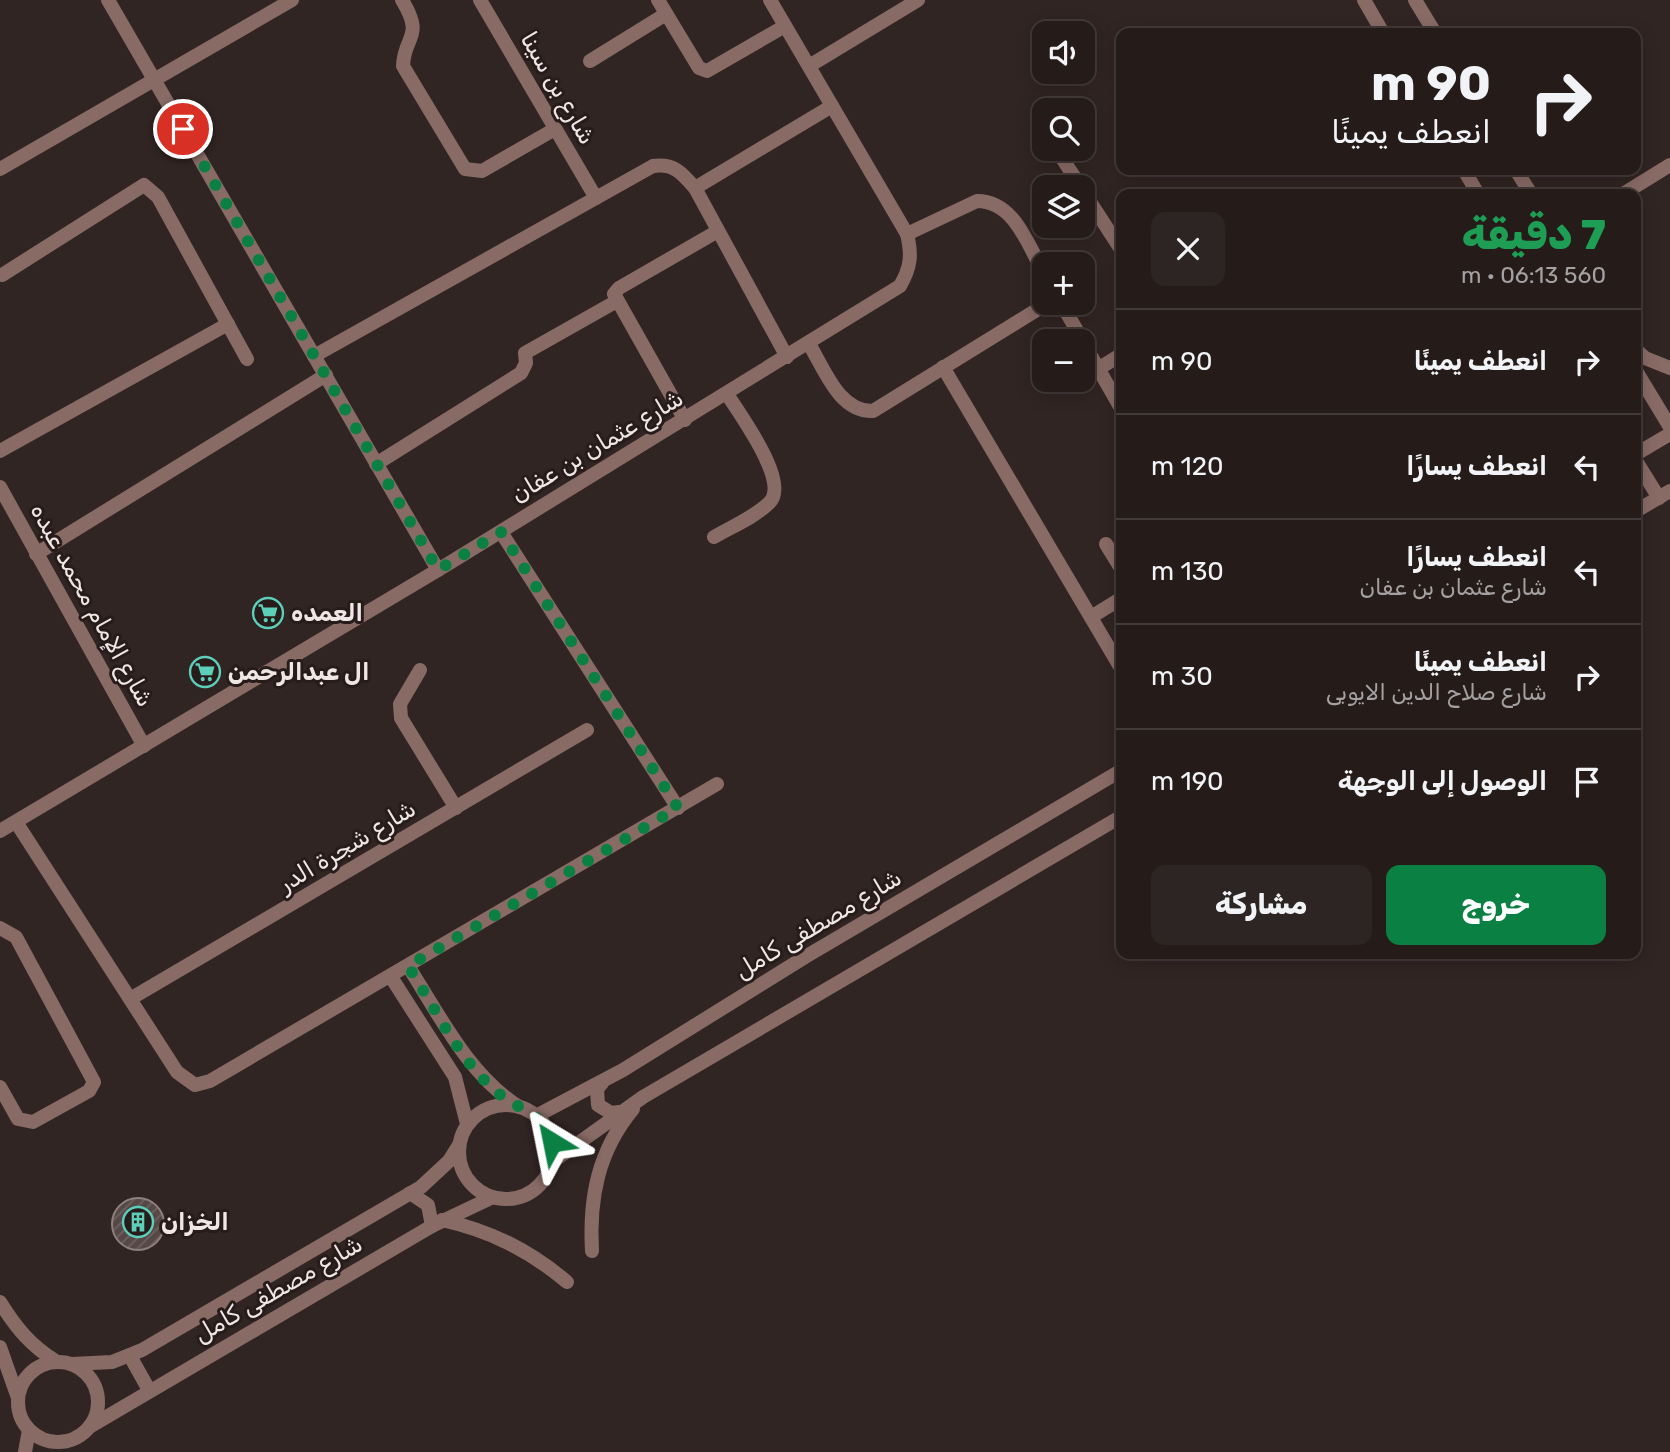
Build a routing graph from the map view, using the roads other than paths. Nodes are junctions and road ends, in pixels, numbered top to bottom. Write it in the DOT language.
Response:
graph roads {
  1 [pos="108,0"];
  2 [pos="292,0"];
  3 [pos="402,0"];
  4 [pos="480,0"];
  5 [pos="658,0"];
  6 [pos="770,0"];
  7 [pos="918,0"];
  8 [pos="1364,0"];
  9 [pos="1415,0"];
  10 [pos="666,14"];
  11 [pos="785,26"];
  12 [pos="1380,28"];
  13 [pos="1432,28"];
  14 [pos="590,61"];
  15 [pos="808,66"];
  16 [pos="155,82"];
  17 [pos="832,106"];
  18 [pos="555,129"];
  19 [pos="1670,165"];
  20 [pos="0,169"];
  21 [pos="695,188"];
  22 [pos="1631,189"];
  23 [pos="596,198"];
  24 [pos="1095,209"];
  25 [pos="718,231"];
  26 [pos="906,234"];
  27 [pos="1116,242"];
  28 [pos="1032,253"];
  29 [pos="2,275"];
  30 [pos="617,301"];
  31 [pos="1032,313"];
  32 [pos="228,324"];
  33 [pos="809,344"];
  34 [pos="1641,354"];
  35 [pos="314,356"];
  36 [pos="787,357"];
  37 [pos="1116,358"];
  38 [pos="247,359"];
  39 [pos="1095,364"];
  40 [pos="943,367"];
  41 [pos="1670,368"];
  42 [pos="1098,369"];
  43 [pos="326,375"];
  44 [pos="1641,379"];
  45 [pos="727,394"];
  46 [pos="1116,400"];
  47 [pos="685,420"];
  48 [pos="1670,427"];
  49 [pos="1670,434"];
  50 [pos="0,451"];
  51 [pos="1641,451"];
  52 [pos="376,464"];
  53 [pos="1641,467"];
  54 [pos="0,486"];
  55 [pos="1665,495"];
  56 [pos="1641,508"];
  57 [pos="501,532"];
  58 [pos="714,537"];
  59 [pos="1106,544"];
  60 [pos="36,554"];
  61 [pos="1116,560"];
  62 [pos="438,570"];
  63 [pos="1116,602"];
  64 [pos="1091,617"];
  65 [pos="1116,660"];
  66 [pos="420,670"];
  67 [pos="587,730"];
  68 [pos="144,746"];
  69 [pos="1116,770"];
  70 [pos="717,784"];
  71 [pos="456,808"];
  72 [pos="678,808"];
  73 [pos="1116,820"];
  74 [pos="16,822"];
  75 [pos="0,831"];
  76 [pos="1,929"];
  77 [pos="408,966"];
  78 [pos="391,977"];
  79 [pos="130,999"];
  80 [pos="602,1083"];
  81 [pos="0,1087"];
  82 [pos="643,1097"];
  83 [pos="519,1107"];
  84 [pos="619,1112"];
  85 [pos="536,1116"];
  86 [pos="467,1124"];
  87 [pos="459,1145"];
  88 [pos="552,1162"];
  89 [pos="410,1193"];
  90 [pos="491,1198"];
  91 [pos="437,1223"];
  92 [pos="592,1251"];
  93 [pos="567,1282"];
  94 [pos="0,1302"];
  95 [pos="22,1334"];
  96 [pos="0,1345"];
  97 [pos="130,1356"];
  98 [pos="65,1363"];
  99 [pos="149,1390"];
  100 [pos="18,1400"];
  101 [pos="91,1426"];
  102 [pos="29,1430"];
  103 [pos="65,1447"];
  104 [pos="25,1452"];
  1 -- 16 [label="street"];
  2 -- 16 [label="street"];
  3 -- 18 [label="street"];
  4 -- 18 [label="street, شارع بن سينا"];
  5 -- 10 [label="street"];
  6 -- 11 [label="street, شارع عثمان بن عفان"];
  7 -- 15 [label="street"];
  8 -- 12 [label="street"];
  9 -- 13 [label="street"];
  10 -- 11 [label="street"];
  10 -- 14 [label="street"];
  11 -- 15 [label="street, شارع عثمان بن عفان"];
  15 -- 17 [label="street, شارع عثمان بن عفان"];
  16 -- 20 [label="street"];
  16 -- 35 [label="street"];
  17 -- 21 [label="street"];
  17 -- 26 [label="street, شارع عثمان بن عفان"];
  18 -- 23 [label="street, شارع بن سينا"];
  19 -- 22 [label="street"];
  21 -- 23 [label="street"];
  21 -- 25 [label="street"];
  23 -- 35 [label="street"];
  24 -- 27 [label="street"];
  25 -- 30 [label="street"];
  25 -- 36 [label="street"];
  26 -- 28 [label="street"];
  26 -- 33 [label="street, شارع عثمان بن عفان"];
  29 -- 32 [label="street"];
  30 -- 47 [label="street"];
  30 -- 52 [label="street"];
  31 -- 40 [label="street"];
  32 -- 38 [label="street"];
  32 -- 50 [label="street"];
  33 -- 36 [label="street, شارع عثمان بن عفان"];
  33 -- 40 [label="street"];
  34 -- 41 [label="street"];
  35 -- 43 [label="street"];
  36 -- 45 [label="street, شارع عثمان بن عفان"];
  37 -- 42 [label="street"];
  39 -- 42 [label="street"];
  40 -- 64 [label="street"];
  42 -- 46 [label="street"];
  43 -- 52 [label="street"];
  43 -- 60 [label="street"];
  44 -- 48 [label="street"];
  45 -- 47 [label="street, شارع عثمان بن عفان"];
  45 -- 58 [label="street"];
  47 -- 57 [label="street, شارع عثمان بن عفان"];
  49 -- 51 [label="street"];
  52 -- 62 [label="street"];
  53 -- 55 [label="street"];
  54 -- 60 [label="street, شارع الإمام محمد عبده"];
  55 -- 56 [label="street"];
  57 -- 62 [label="street, شارع عثمان بن عفان"];
  57 -- 72 [label="street"];
  59 -- 61 [label="street"];
  60 -- 68 [label="street, شارع الإمام محمد عبده"];
  62 -- 68 [label="street, شارع عثمان بن عفان"];
  63 -- 64 [label="street"];
  64 -- 65 [label="street"];
  66 -- 71 [label="street"];
  67 -- 71 [label="street, شارع شجرة الدر"];
  68 -- 74 [label="street, شارع عثمان بن عفان"];
  69 -- 80 [label="street, شارع مصطفى كامل"];
  70 -- 72 [label="street"];
  71 -- 79 [label="street, شارع شجرة الدر"];
  72 -- 77 [label="street"];
  73 -- 82 [label="street"];
  74 -- 75 [label="street, شارع عثمان بن عفان"];
  74 -- 79 [label="street"];
  76 -- 81 [label="street"];
  77 -- 78 [label="street"];
  77 -- 83 [label="street"];
  78 -- 79 [label="street"];
  78 -- 86 [label="street"];
  80 -- 84 [label="street"];
  80 -- 85 [label="street, شارع مصطفى كامل"];
  82 -- 84 [label="street"];
  82 -- 92 [label="street"];
  83 -- 85 [label="street"];
  83 -- 86 [label="street"];
  84 -- 88 [label="street"];
  85 -- 88 [label="street"];
  86 -- 87 [label="street"];
  87 -- 89 [label="street, شارع مصطفى كامل"];
  87 -- 90 [label="street"];
  88 -- 90 [label="street"];
  89 -- 91 [label="street"];
  89 -- 97 [label="street, شارع مصطفى كامل"];
  90 -- 91 [label="street, شارع مصطفى كامل"];
  91 -- 93 [label="street"];
  91 -- 99 [label="street, شارع مصطفى كامل"];
  94 -- 95 [label="street"];
  95 -- 96 [label="street"];
  95 -- 98 [label="street"];
  96 -- 100 [label="street"];
  97 -- 98 [label="street, شارع مصطفى كامل"];
  97 -- 99 [label="street"];
  98 -- 100 [label="street"];
  98 -- 101 [label="street"];
  99 -- 101 [label="street, شارع مصطفى كامل"];
  100 -- 102 [label="street"];
  101 -- 103 [label="street"];
  102 -- 103 [label="street"];
  102 -- 104 [label="street"];
}
